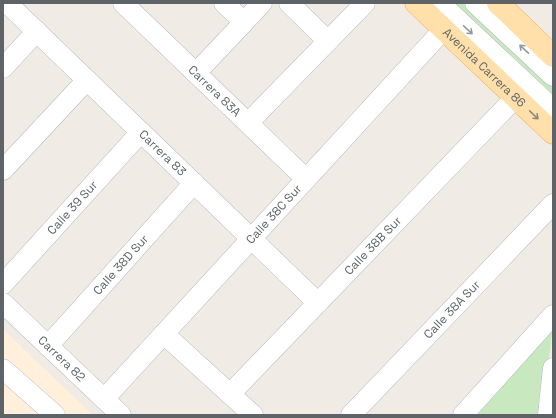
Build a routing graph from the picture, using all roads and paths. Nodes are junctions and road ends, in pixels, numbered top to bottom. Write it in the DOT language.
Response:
graph roads {
  1 [pos="7,3"];
  2 [pos="123,3"];
  3 [pos="224,3"];
  4 [pos="262,3"];
  5 [pos="288,3"];
  6 [pos="365,3"];
  7 [pos="416,3"];
  8 [pos="440,3"];
  9 [pos="475,3"];
  10 [pos="504,5"];
  11 [pos="244,22"];
  12 [pos="444,29"];
  13 [pos="37,31"];
  14 [pos="328,41"];
  15 [pos="553,56"];
  16 [pos="3,68"];
  17 [pos="196,73"];
  18 [pos="553,76"];
  19 [pos="87,80"];
  20 [pos="516,97"];
  21 [pos="553,109"];
  22 [pos="248,124"];
  23 [pos="141,132"];
  24 [pos="553,133"];
  25 [pos="3,170"];
  26 [pos="306,179"];
  27 [pos="194,183"];
  28 [pos="553,204"];
  29 [pos="251,239"];
  30 [pos="3,284"];
  31 [pos="3,303"];
  32 [pos="318,303"];
  33 [pos="553,315"];
  34 [pos="164,334"];
  35 [pos="48,346"];
  36 [pos="553,368"];
  37 [pos="3,369"];
  38 [pos="13,386"];
  39 [pos="230,394"];
  40 [pos="104,399"];
  41 [pos="55,415"];
  42 [pos="121,415"];
  43 [pos="253,415"];
  44 [pos="352,415"];
  45 [pos="464,415"];
  46 [pos="548,415"];
  1 -- 13 [label="street, Carrera 83"];
  2 -- 17 [label="street, Carrera 83A"];
  3 -- 11 [label="street"];
  4 -- 11 [label="street"];
  5 -- 14 [label="street"];
  6 -- 14 [label="street"];
  7 -- 12 [label="main road, Avenida Carrera 86"];
  8 -- 21 [label="street, one-way"];
  18 -- 9 [label="street, one-way"];
  10 -- 15 [label="main road"];
  11 -- 17 [label="street"];
  12 -- 20 [label="main road, Avenida Carrera 86"];
  12 -- 26 [label="street, Calle 38C Sur"];
  13 -- 16 [label="street"];
  13 -- 19 [label="street, Carrera 83"];
  14 -- 22 [label="street"];
  17 -- 22 [label="street, Carrera 83A"];
  19 -- 23 [label="street, Carrera 83"];
  19 -- 25 [label="street"];
  20 -- 24 [label="main road, Avenida Carrera 86, one-way"];
  20 -- 32 [label="street, Calle 38B Sur"];
  22 -- 26 [label="street, Carrera 83A"];
  23 -- 27 [label="street, Carrera 83"];
  23 -- 30 [label="street, Calle 39 Sur"];
  26 -- 29 [label="street, Calle 38C Sur"];
  27 -- 29 [label="street, Carrera 83"];
  27 -- 35 [label="street, Calle 38D Sur"];
  28 -- 44 [label="street, Calle 38A Sur"];
  29 -- 32 [label="street, Carrera 83"];
  29 -- 34 [label="street, Calle 38C Sur"];
  31 -- 35 [label="street, Carrera 82"];
  32 -- 39 [label="street, Calle 38B Sur"];
  33 -- 45 [label="street"];
  34 -- 39 [label="street"];
  34 -- 40 [label="street, Calle 38C Sur"];
  35 -- 40 [label="street, Carrera 82"];
  36 -- 46 [label="street"];
  37 -- 38 [label="street"];
  38 -- 41 [label="street"];
  39 -- 43 [label="street"];
  40 -- 42 [label="street, Carrera 82"];
}
